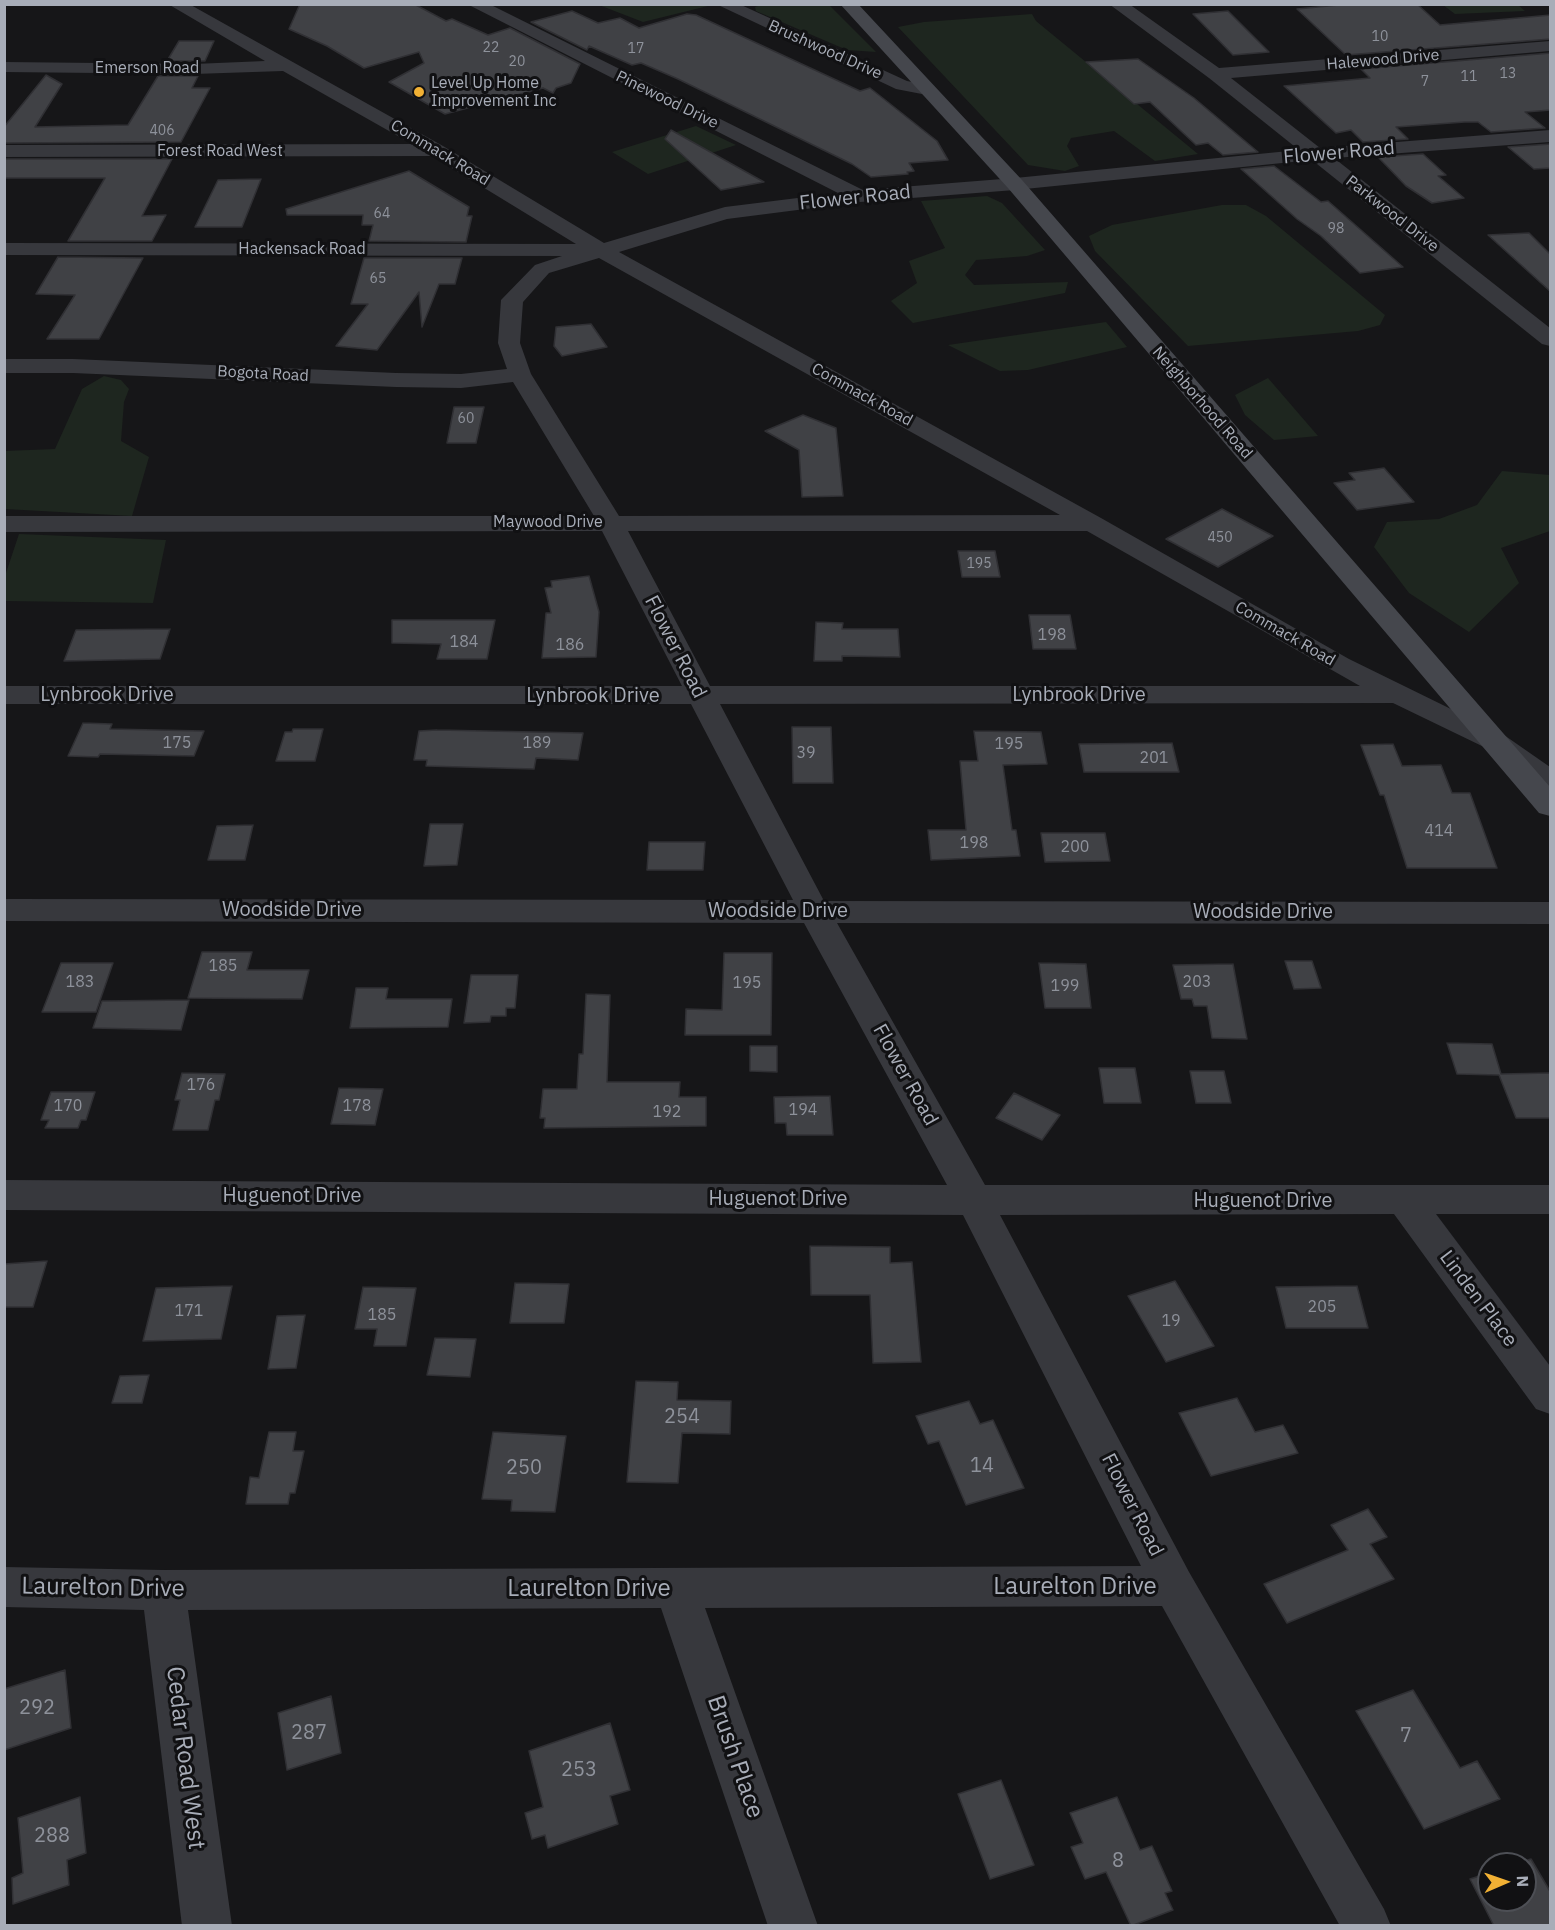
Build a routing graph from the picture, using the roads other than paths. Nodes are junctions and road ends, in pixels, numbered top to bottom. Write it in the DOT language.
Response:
graph roads {
  1 [pos="176,4"];
  2 [pos="475,4"];
  3 [pos="724,4"];
  4 [pos="848,4"];
  5 [pos="1144,4"];
  6 [pos="1118,5"];
  7 [pos="1551,46"];
  8 [pos="290,66"];
  9 [pos="4,67"];
  10 [pos="1215,74"];
  11 [pos="927,90"];
  12 [pos="1551,136"];
  13 [pos="436,150"];
  14 [pos="4,151"];
  15 [pos="1316,154"];
  16 [pos="1015,184"];
  17 [pos="860,196"];
  18 [pos="4,249"];
  19 [pos="600,250"];
  20 [pos="1551,339"];
  21 [pos="4,366"];
  22 [pos="520,374"];
  23 [pos="610,522"];
  24 [pos="4,524"];
  25 [pos="1092,524"];
  26 [pos="4,695"];
  27 [pos="1397,695"];
  28 [pos="699,696"];
  29 [pos="1494,741"];
  30 [pos="1551,781"];
  31 [pos="1551,807"];
  32 [pos="4,910"];
  33 [pos="814,911"];
  34 [pos="1551,913"];
  35 [pos="4,1195"];
  36 [pos="1551,1199"];
  37 [pos="974,1200"];
  38 [pos="1405,1201"];
  39 [pos="1551,1397"];
  40 [pos="1174,1586"];
  41 [pos="4,1587"];
  42 [pos="676,1589"];
  43 [pos="163,1590"];
  44 [pos="207,1926"];
  45 [pos="793,1926"];
  46 [pos="1367,1926"];
  1 -- 8 [label="street, Commack Road"];
  2 -- 17 [label="street, Pinewood Drive"];
  3 -- 11 [label="street, Brushwood Drive"];
  4 -- 11 [label="main road, Neighborhood Road"];
  5 -- 6 [label="street"];
  6 -- 10 [label="street, Parkwood Drive"];
  7 -- 10 [label="street, Halewood Drive"];
  8 -- 9 [label="street, Emerson Road"];
  8 -- 13 [label="street, Commack Road"];
  10 -- 15 [label="street, Parkwood Drive"];
  11 -- 16 [label="main road, Neighborhood Road"];
  12 -- 15 [label="street, Flower Road"];
  13 -- 14 [label="street, Forest Road West"];
  13 -- 19 [label="street, Commack Road"];
  15 -- 16 [label="street, Flower Road"];
  15 -- 20 [label="street, Parkwood Drive"];
  16 -- 17 [label="street, Flower Road"];
  16 -- 29 [label="main road, Neighborhood Road"];
  17 -- 19 [label="street, Flower Road"];
  18 -- 19 [label="street, Hackensack Road"];
  19 -- 22 [label="street, Flower Road"];
  19 -- 25 [label="street, Commack Road"];
  21 -- 22 [label="street, Bogota Road"];
  22 -- 23 [label="street, Flower Road"];
  23 -- 24 [label="street, Maywood Drive"];
  23 -- 25 [label="street, Maywood Drive"];
  23 -- 28 [label="street, Flower Road"];
  25 -- 27 [label="street, Commack Road"];
  26 -- 28 [label="street, Lynbrook Drive"];
  27 -- 28 [label="street, Lynbrook Drive"];
  27 -- 29 [label="street, Commack Road"];
  28 -- 33 [label="street, Flower Road"];
  29 -- 30 [label="street, Commack Road"];
  29 -- 31 [label="main road, Neighborhood Road"];
  32 -- 33 [label="street, Woodside Drive"];
  33 -- 34 [label="street, Woodside Drive"];
  33 -- 37 [label="street, Flower Road"];
  35 -- 37 [label="street, Huguenot Drive"];
  36 -- 38 [label="street, Huguenot Drive"];
  37 -- 38 [label="street, Huguenot Drive"];
  37 -- 40 [label="street, Flower Road"];
  38 -- 39 [label="street, Linden Place"];
  40 -- 42 [label="street, Laurelton Drive"];
  40 -- 46 [label="street, Flower Road"];
  41 -- 43 [label="street, Laurelton Drive"];
  42 -- 43 [label="street, Laurelton Drive"];
  42 -- 45 [label="street, Brush Place"];
  43 -- 44 [label="street, Cedar Road West"];
}
